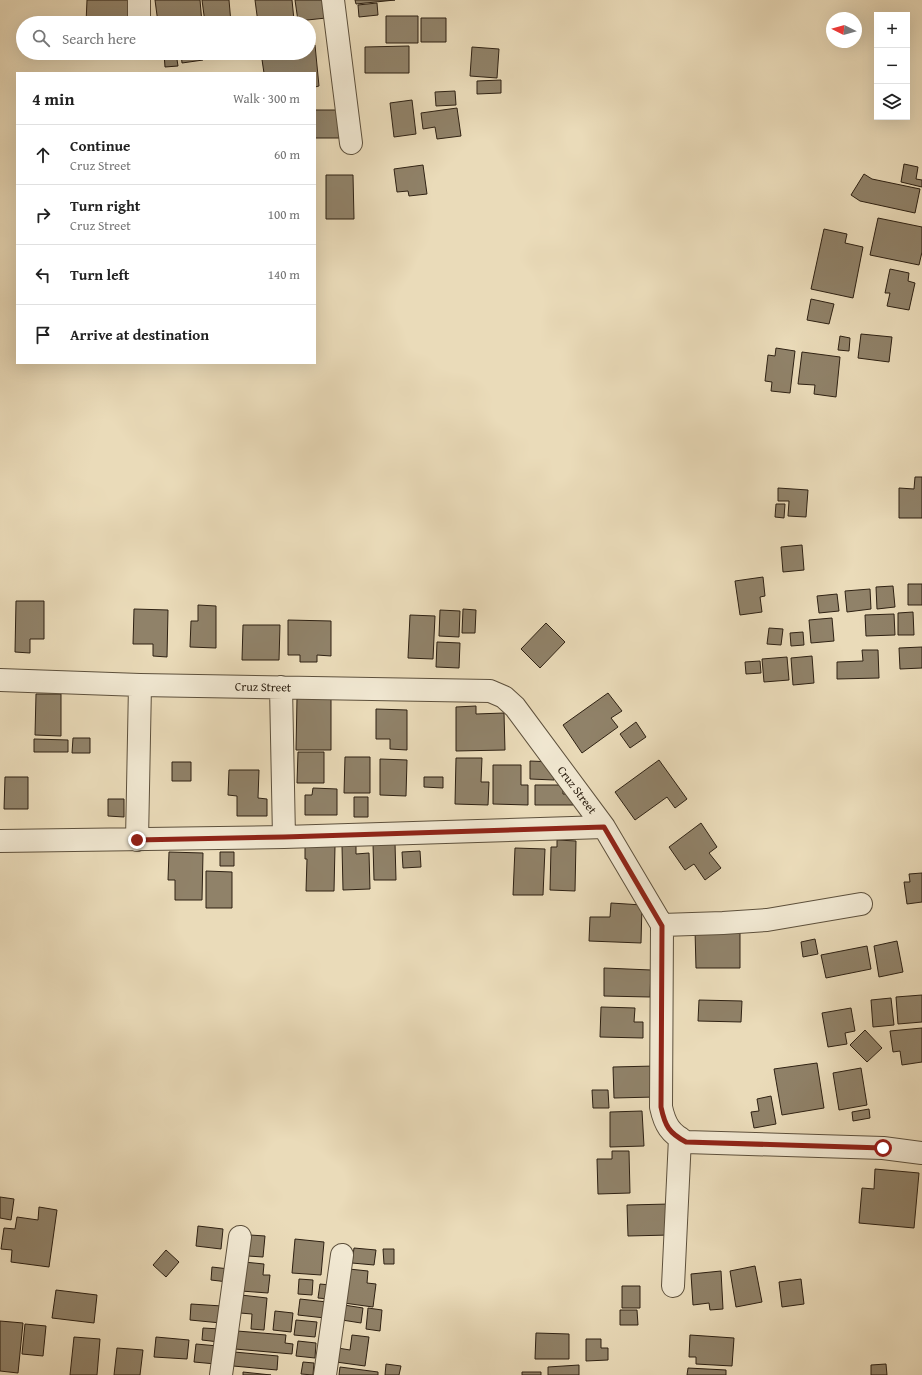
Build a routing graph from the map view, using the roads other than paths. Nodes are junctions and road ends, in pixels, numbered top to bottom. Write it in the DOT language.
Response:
graph roads {
  1 [pos="139,0"];
  2 [pos="333,0"];
  3 [pos="139,16"];
  4 [pos="352,143"];
  5 [pos="0,680"];
  6 [pos="140,685"];
  7 [pos="281,687"];
  8 [pos="604,827"];
  9 [pos="284,837"];
  10 [pos="137,840"];
  11 [pos="0,841"];
  12 [pos="861,904"];
  13 [pos="662,926"];
  14 [pos="680,1138"];
  15 [pos="922,1153"];
  16 [pos="240,1237"];
  17 [pos="342,1255"];
  18 [pos="673,1286"];
  19 [pos="221,1375"];
  20 [pos="325,1375"];
  1 -- 3 [label="street"];
  2 -- 4 [label="street"];
  5 -- 6 [label="street, Cruz Street"];
  6 -- 7 [label="street, Cruz Street"];
  6 -- 10 [label="street"];
  7 -- 8 [label="street, Cruz Street"];
  7 -- 9 [label="street"];
  8 -- 9 [label="street"];
  8 -- 13 [label="street, Cruz Street"];
  9 -- 10 [label="street"];
  10 -- 11 [label="street"];
  12 -- 13 [label="street"];
  13 -- 14 [label="street"];
  14 -- 15 [label="street"];
  14 -- 18 [label="street"];
  16 -- 19 [label="street"];
  17 -- 20 [label="street"];
}
